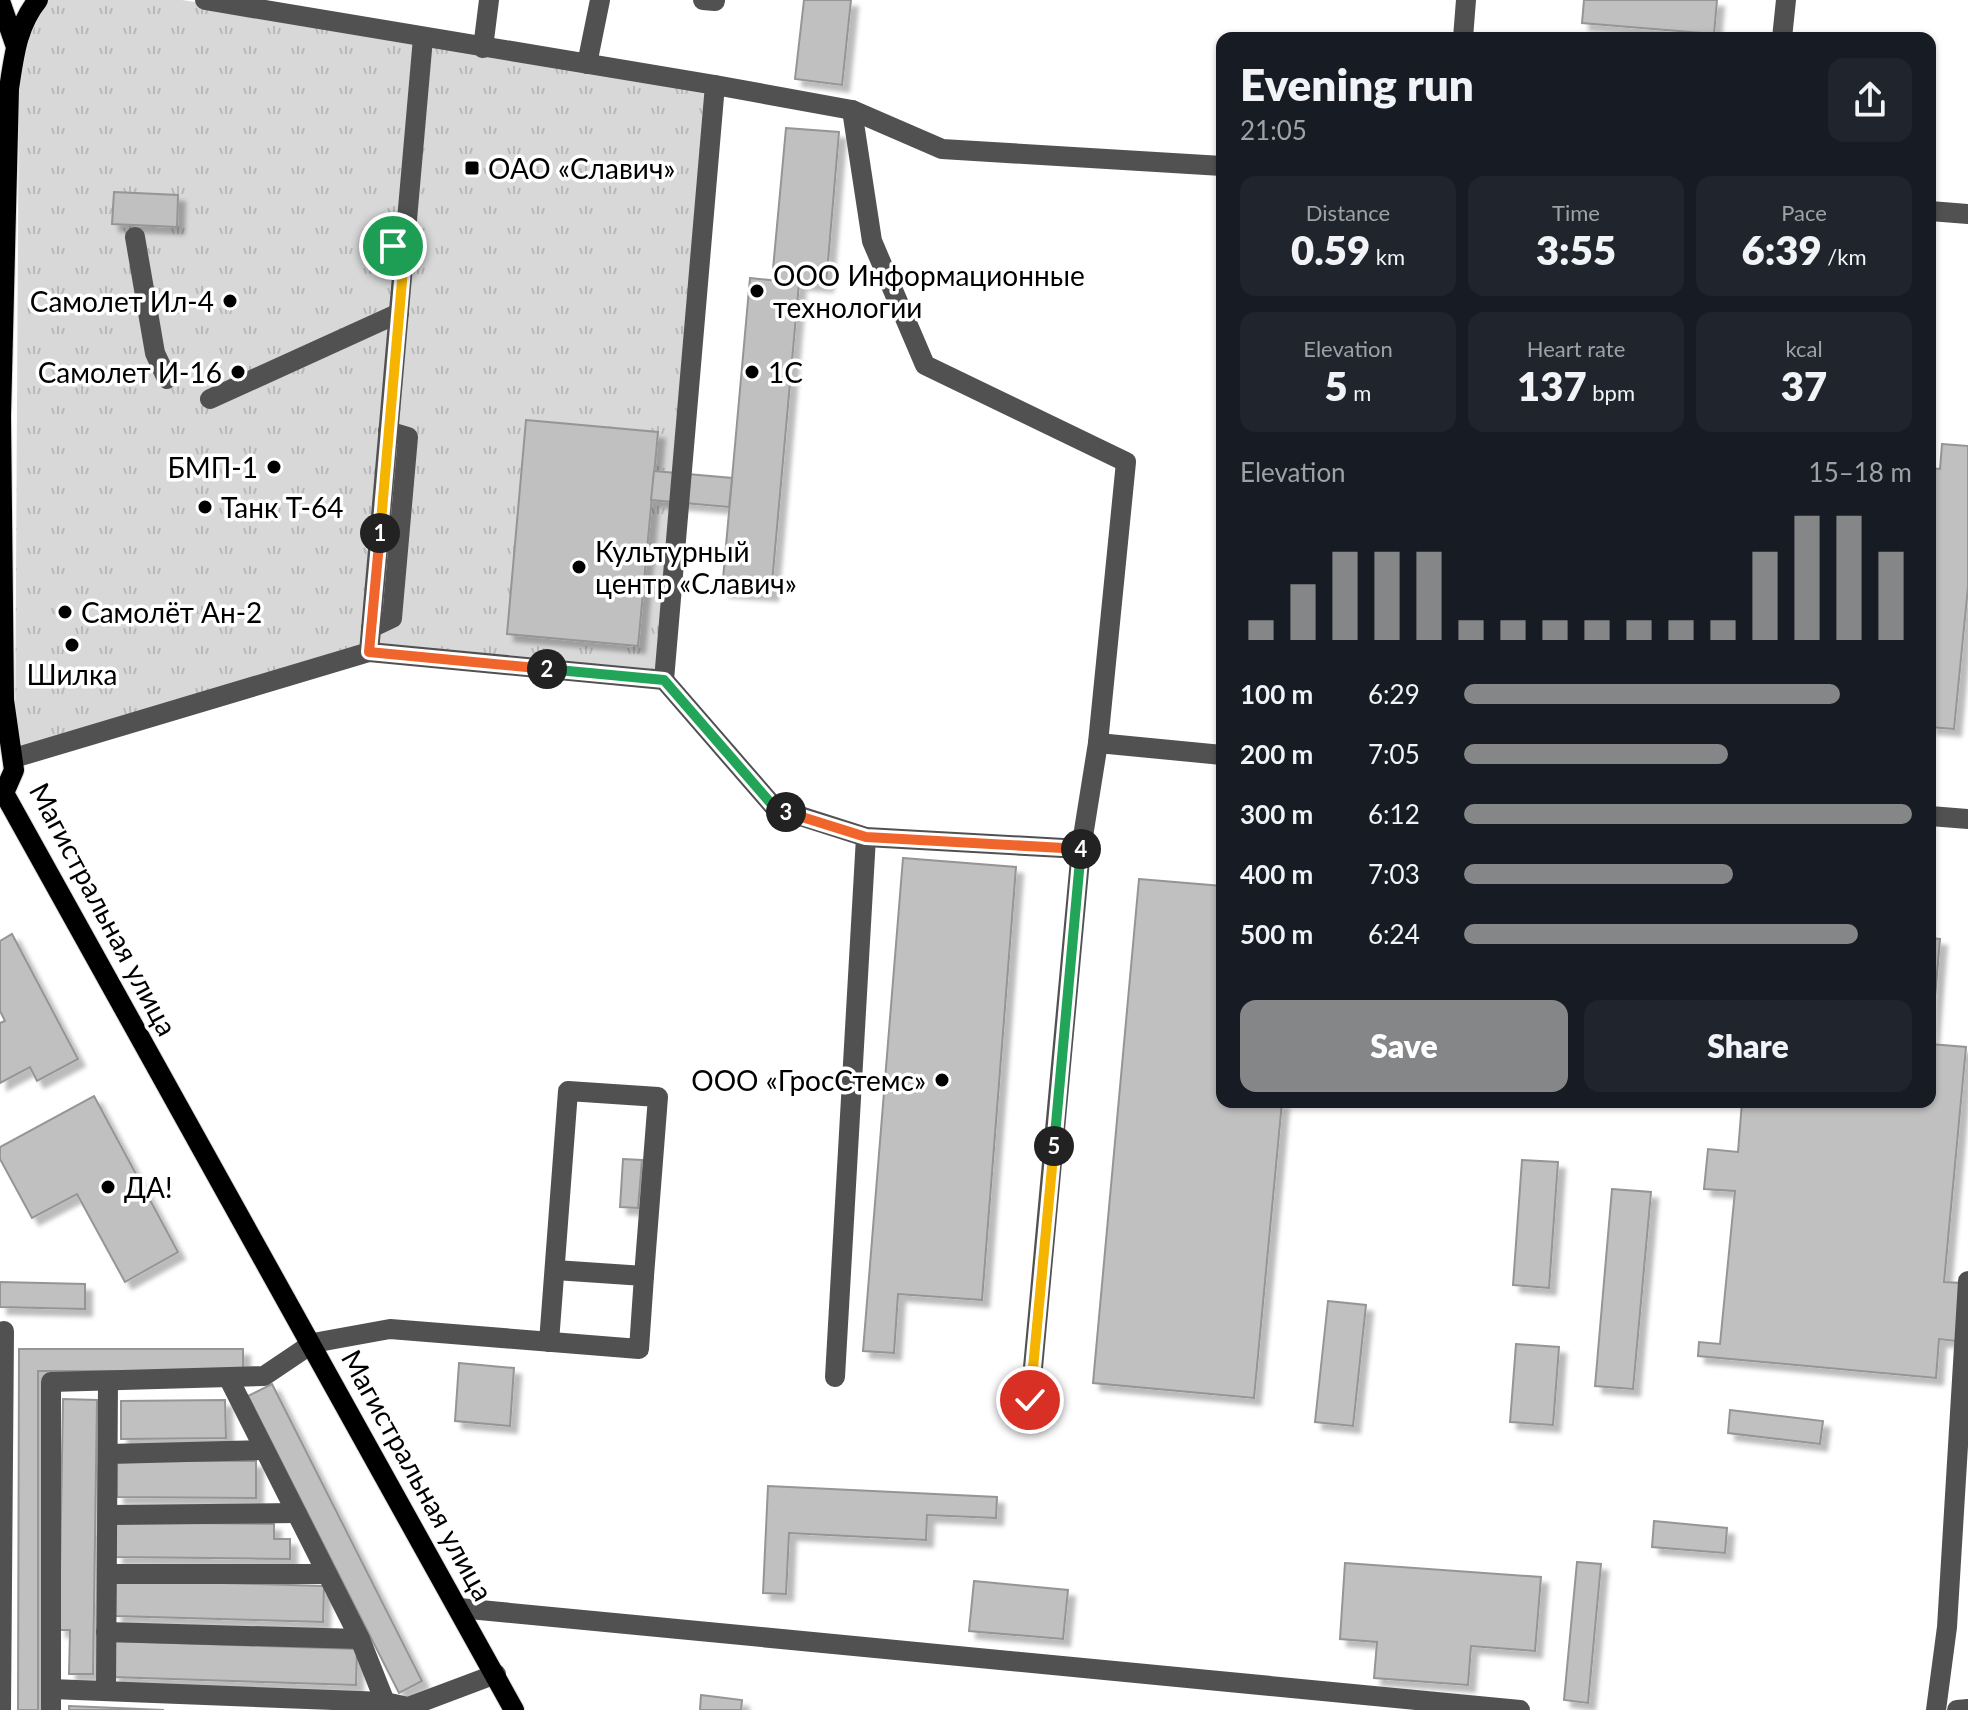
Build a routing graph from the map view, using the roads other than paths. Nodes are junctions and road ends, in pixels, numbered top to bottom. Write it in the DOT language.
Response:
graph roads {
  1 [pos="3,0"];
  2 [pos="36,0"];
  3 [pos="205,0"];
  4 [pos="489,0"];
  5 [pos="600,0"];
  6 [pos="1466,0"];
  7 [pos="1786,0"];
  8 [pos="304,9"];
  9 [pos="1463,32"];
  10 [pos="1783,32"];
  11 [pos="423,38"];
  12 [pos="15,44"];
  13 [pos="483,48"];
  14 [pos="587,64"];
  15 [pos="715,85"];
  16 [pos="852,110"];
  17 [pos="1216,166"];
  18 [pos="1936,211"];
  19 [pos="1968,214"];
  20 [pos="135,237"];
  21 [pos="399,313"];
  22 [pos="167,379"];
  23 [pos="210,399"];
  24 [pos="0,416"];
  25 [pos="369,652"];
  26 [pos="664,680"];
  27 [pos="1098,743"];
  28 [pos="1216,754"];
  29 [pos="14,758"];
  30 [pos="2,794"];
  31 [pos="1936,816"];
  32 [pos="1968,819"];
  33 [pos="866,837"];
  34 [pos="1081,849"];
  35 [pos="555,1270"];
  36 [pos="644,1276"];
  37 [pos="1968,1281"];
  38 [pos="4,1331"];
  39 [pos="549,1342"];
  40 [pos="313,1343"];
  41 [pos="835,1377"];
  42 [pos="229,1379"];
  43 [pos="108,1381"];
  44 [pos="1030,1400"];
  45 [pos="264,1450"];
  46 [pos="109,1454"];
  47 [pos="296,1513"];
  48 [pos="109,1515"];
  49 [pos="108,1574"];
  50 [pos="327,1574"];
  51 [pos="459,1608"];
  52 [pos="106,1632"];
  53 [pos="360,1639"];
  54 [pos="496,1674"];
  55 [pos="51,1689"];
  56 [pos="106,1690"];
  57 [pos="385,1702"];
  58 [pos="1353,1702"];
  59 [pos="1968,1709"];
  60 [pos="1,1710"];
  61 [pos="51,1710"];
  62 [pos="514,1710"];
  63 [pos="1520,1710"];
  64 [pos="1936,1710"];
  65 [pos="1957,1710"];
  1 -- 2 [label="main road"];
  1 -- 12 [label="main road"];
  2 -- 12 [label="main road"];
  3 -- 8 [label="street"];
  4 -- 13 [label="street"];
  5 -- 14 [label="street"];
  6 -- 9 [label="street"];
  7 -- 10 [label="street"];
  8 -- 11 [label="street"];
  11 -- 13 [label="street"];
  11 -- 21 [label="street"];
  12 -- 24 [label="main road, Магистральная улица"];
  13 -- 14 [label="street"];
  14 -- 15 [label="street"];
  15 -- 16 [label="street"];
  15 -- 26 [label="street"];
  16 -- 17 [label="street"];
  16 -- 27 [label="street"];
  18 -- 19 [label="street"];
  20 -- 22 [label="street"];
  21 -- 23 [label="street"];
  21 -- 25 [label="street"];
  24 -- 29 [label="main road, Магистральная улица"];
  25 -- 26 [label="street"];
  25 -- 29 [label="street"];
  26 -- 33 [label="street"];
  27 -- 28 [label="street"];
  27 -- 34 [label="street"];
  29 -- 30 [label="main road, Магистральная улица"];
  30 -- 40 [label="main road, Магистральная улица"];
  31 -- 32 [label="street"];
  33 -- 34 [label="street"];
  33 -- 41 [label="street"];
  34 -- 44 [label="street"];
  35 -- 36 [label="street"];
  35 -- 36 [label="street"];
  35 -- 39 [label="street"];
  36 -- 39 [label="street"];
  37 -- 64 [label="street"];
  38 -- 60 [label="street"];
  39 -- 40 [label="street"];
  40 -- 42 [label="street"];
  40 -- 51 [label="main road, Магистральная улица"];
  42 -- 43 [label="street"];
  42 -- 45 [label="street"];
  43 -- 46 [label="street"];
  43 -- 55 [label="street"];
  45 -- 46 [label="street"];
  45 -- 47 [label="street"];
  46 -- 48 [label="street"];
  47 -- 48 [label="street"];
  47 -- 50 [label="street"];
  48 -- 49 [label="street"];
  49 -- 50 [label="street"];
  49 -- 52 [label="street"];
  50 -- 53 [label="street"];
  51 -- 54 [label="main road, Магистральная улица"];
  51 -- 58 [label="street"];
  52 -- 53 [label="street"];
  52 -- 56 [label="street"];
  53 -- 57 [label="street"];
  54 -- 57 [label="street"];
  54 -- 62 [label="main road, Магистральная улица"];
  55 -- 56 [label="street"];
  55 -- 61 [label="street"];
  56 -- 57 [label="street"];
  58 -- 63 [label="street"];
  59 -- 65 [label="street"];
}
